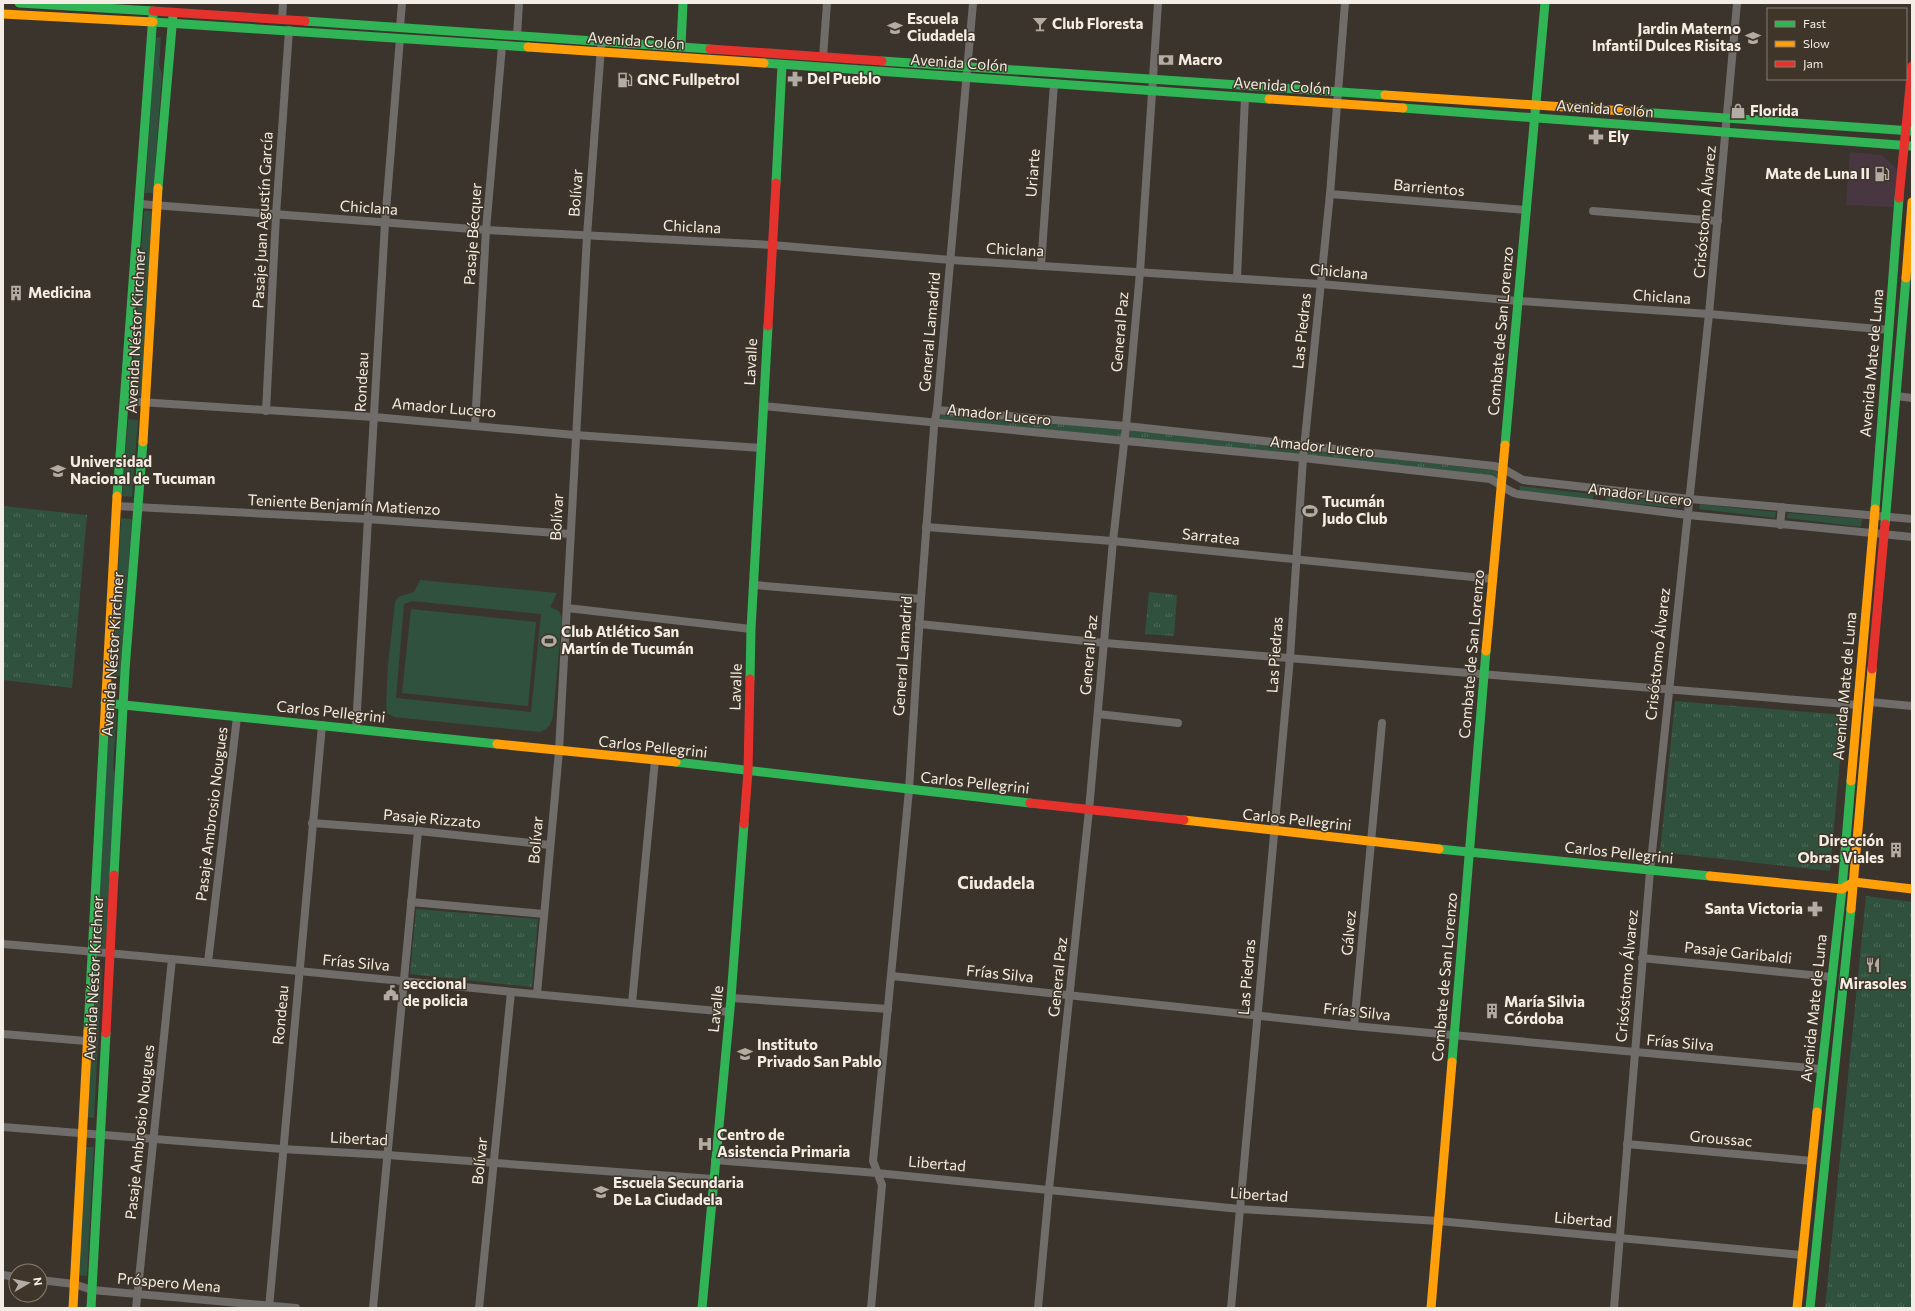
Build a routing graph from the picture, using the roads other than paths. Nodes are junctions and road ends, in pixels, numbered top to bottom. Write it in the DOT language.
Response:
graph roads {
  1 [pos="19,3"];
  2 [pos="283,3"];
  3 [pos="402,3"];
  4 [pos="519,3"];
  5 [pos="683,3"];
  6 [pos="828,3"];
  7 [pos="973,3"];
  8 [pos="1158,3"];
  9 [pos="1345,3"];
  10 [pos="1545,3"];
  11 [pos="1737,3"];
  12 [pos="54,4"];
  13 [pos="154,7"];
  14 [pos="173,7"];
  15 [pos="3,14"];
  16 [pos="282,19"];
  17 [pos="153,22"];
  18 [pos="172,23"];
  19 [pos="400,28"];
  20 [pos="289,30"];
  21 [pos="518,36"];
  22 [pos="400,38"];
  23 [pos="602,41"];
  24 [pos="681,45"];
  25 [pos="502,46"];
  26 [pos="601,52"];
  27 [pos="823,57"];
  28 [pos="680,58"];
  29 [pos="782,65"];
  30 [pos="967,66"];
  31 [pos="1912,66"];
  32 [pos="966,78"];
  33 [pos="1153,79"];
  34 [pos="1054,83"];
  35 [pos="1152,90"];
  36 [pos="1337,93"];
  37 [pos="1245,97"];
  38 [pos="1909,100"];
  39 [pos="1336,104"];
  40 [pos="1536,105"];
  41 [pos="1727,117"];
  42 [pos="1535,118"];
  43 [pos="1865,126"];
  44 [pos="1909,130"];
  45 [pos="1726,132"];
  46 [pos="1872,142"];
  47 [pos="1908,146"];
  48 [pos="1901,178"];
  49 [pos="1330,194"];
  50 [pos="1912,202"];
  51 [pos="139,204"];
  52 [pos="157,205"];
  53 [pos="1526,210"];
  54 [pos="1593,211"];
  55 [pos="276,215"];
  56 [pos="1718,221"];
  57 [pos="385,223"];
  58 [pos="486,230"];
  59 [pos="587,236"];
  60 [pos="772,245"];
  61 [pos="951,260"];
  62 [pos="1041,266"];
  63 [pos="1140,272"];
  64 [pos="1237,278"];
  65 [pos="1320,284"];
  66 [pos="1909,288"];
  67 [pos="1519,302"];
  68 [pos="1710,314"];
  69 [pos="1889,330"];
  70 [pos="1896,396"];
  71 [pos="1912,398"];
  72 [pos="124,401"];
  73 [pos="146,403"];
  74 [pos="763,406"];
  75 [pos="937,410"];
  76 [pos="266,411"];
  77 [pos="374,417"];
  78 [pos="935,422"];
  79 [pos="475,425"];
  80 [pos="1126,426"];
  81 [pos="575,434"];
  82 [pos="1124,441"];
  83 [pos="1305,445"];
  84 [pos="761,448"];
  85 [pos="1303,458"];
  86 [pos="1502,468"];
  87 [pos="1501,484"];
  88 [pos="1601,490"];
  89 [pos="1690,499"];
  90 [pos="1600,504"];
  91 [pos="116,506"];
  92 [pos="137,507"];
  93 [pos="1782,507"];
  94 [pos="1688,515"];
  95 [pos="1874,516"];
  96 [pos="1885,517"];
  97 [pos="367,519"];
  98 [pos="1912,519"];
  99 [pos="1780,524"];
  100 [pos="926,527"];
  101 [pos="570,534"];
  102 [pos="1873,534"];
  103 [pos="1884,535"];
  104 [pos="1912,537"];
  105 [pos="1113,541"];
  106 [pos="1295,559"];
  107 [pos="1492,579"];
  108 [pos="754,585"];
  109 [pos="921,599"];
  110 [pos="567,608"];
  111 [pos="919,624"];
  112 [pos="751,629"];
  113 [pos="1104,643"];
  114 [pos="1290,658"];
  115 [pos="1484,675"];
  116 [pos="1668,690"];
  117 [pos="1870,702"];
  118 [pos="105,703"];
  119 [pos="1858,705"];
  120 [pos="123,706"];
  121 [pos="1912,706"];
  122 [pos="1098,714"];
  123 [pos="237,717"];
  124 [pos="1178,723"];
  125 [pos="1382,723"];
  126 [pos="322,725"];
  127 [pos="356,728"];
  128 [pos="559,751"];
  129 [pos="655,760"];
  130 [pos="748,771"];
  131 [pos="909,790"];
  132 [pos="1089,810"];
  133 [pos="312,823"];
  134 [pos="418,831"];
  135 [pos="1274,832"];
  136 [pos="1372,842"];
  137 [pos="550,845"];
  138 [pos="1469,851"];
  139 [pos="1650,871"];
  140 [pos="1854,882"];
  141 [pos="1842,889"];
  142 [pos="1912,889"];
  143 [pos="411,902"];
  144 [pos="544,914"];
  145 [pos="3,944"];
  146 [pos="91,952"];
  147 [pos="110,953"];
  148 [pos="1642,958"];
  149 [pos="172,959"];
  150 [pos="208,962"];
  151 [pos="299,972"];
  152 [pos="892,976"];
  153 [pos="1831,977"];
  154 [pos="404,982"];
  155 [pos="511,992"];
  156 [pos="537,994"];
  157 [pos="1070,996"];
  158 [pos="731,998"];
  159 [pos="632,1003"];
  160 [pos="888,1009"];
  161 [pos="730,1012"];
  162 [pos="1257,1016"];
  163 [pos="1354,1026"];
  164 [pos="3,1034"];
  165 [pos="1454,1036"];
  166 [pos="86,1041"];
  167 [pos="1634,1053"];
  168 [pos="1821,1069"];
  169 [pos="3,1127"];
  170 [pos="81,1133"];
  171 [pos="100,1134"];
  172 [pos="153,1139"];
  173 [pos="1627,1144"];
  174 [pos="282,1149"];
  175 [pos="387,1155"];
  176 [pos="715,1160"];
  177 [pos="1812,1161"];
  178 [pos="494,1162"];
  179 [pos="878,1173"];
  180 [pos="713,1179"];
  181 [pos="1049,1189"];
  182 [pos="1240,1209"];
  183 [pos="1439,1221"];
  184 [pos="1620,1238"];
  185 [pos="1802,1255"];
  186 [pos="48,1281"];
  187 [pos="74,1284"];
  188 [pos="92,1290"];
  189 [pos="138,1294"];
  190 [pos="269,1307"];
  191 [pos="73,1308"];
  192 [pos="91,1308"];
  193 [pos="136,1308"];
  194 [pos="296,1308"];
  195 [pos="373,1308"];
  196 [pos="479,1308"];
  197 [pos="702,1308"];
  198 [pos="871,1308"];
  199 [pos="1038,1308"];
  200 [pos="1230,1308"];
  201 [pos="1431,1308"];
  202 [pos="1614,1308"];
  203 [pos="1797,1308"];
  204 [pos="1810,1308"];
  1 -- 12 [label="main road, Avenida Colón"];
  2 -- 16 [label="street"];
  3 -- 19 [label="street"];
  4 -- 21 [label="street"];
  5 -- 24 [label="main road"];
  6 -- 27 [label="street"];
  7 -- 30 [label="street, General Lamadrid"];
  8 -- 33 [label="street, General Paz"];
  9 -- 36 [label="street, Las Piedras"];
  10 -- 40 [label="main road, Combate de San Lorenzo"];
  11 -- 41 [label="street, Crisóstomo Álvarez"];
  12 -- 13 [label="main road, Avenida Colón"];
  13 -- 14 [label="main road, Avenida Colón"];
  13 -- 17 [label="main road, Avenida Néstor Kirchner"];
  14 -- 16 [label="main road, Avenida Colón"];
  14 -- 18 [label="main road, Avenida Néstor Kirchner"];
  15 -- 17 [label="main road, Avenida Colón"];
  16 -- 19 [label="main road, Avenida Colón"];
  17 -- 18 [label="main road, Avenida Colón"];
  17 -- 51 [label="main road, Avenida Néstor Kirchner"];
  18 -- 20 [label="main road, Avenida Colón"];
  18 -- 52 [label="main road, Avenida Néstor Kirchner"];
  19 -- 21 [label="main road, Avenida Colón"];
  20 -- 22 [label="main road, Avenida Colón"];
  20 -- 55 [label="street, Pasaje Juan Agustín García"];
  21 -- 23 [label="main road, Avenida Colón"];
  22 -- 25 [label="main road, Avenida Colón"];
  22 -- 57 [label="street, Rondeau"];
  23 -- 24 [label="main road, Avenida Colón"];
  23 -- 26 [label="street, Bolívar"];
  24 -- 27 [label="main road, Avenida Colón"];
  24 -- 28 [label="street"];
  25 -- 26 [label="main road, Avenida Colón"];
  25 -- 58 [label="street, Pasaje Bécquer"];
  26 -- 28 [label="main road, Avenida Colón"];
  26 -- 59 [label="street, Bolívar"];
  27 -- 30 [label="main road, Avenida Colón"];
  28 -- 29 [label="main road, Avenida Colón"];
  29 -- 32 [label="main road, Avenida Colón"];
  29 -- 60 [label="main road, Lavalle"];
  30 -- 32 [label="street, General Lamadrid"];
  30 -- 33 [label="main road, Avenida Colón"];
  31 -- 38 [label="main road, Avenida Mate de Luna"];
  32 -- 34 [label="main road, Avenida Colón"];
  32 -- 61 [label="street, General Lamadrid"];
  33 -- 35 [label="street, General Paz"];
  33 -- 36 [label="main road, Avenida Colón"];
  34 -- 35 [label="main road, Avenida Colón"];
  34 -- 62 [label="street, Uriarte"];
  35 -- 37 [label="main road, Avenida Colón"];
  35 -- 63 [label="street, General Paz"];
  36 -- 39 [label="street, Las Piedras"];
  36 -- 40 [label="main road, Avenida Colón"];
  37 -- 39 [label="main road, Avenida Colón"];
  37 -- 64 [label="street"];
  38 -- 43 [label="main road"];
  38 -- 44 [label="main road, Avenida Mate de Luna"];
  39 -- 42 [label="main road, Avenida Colón"];
  39 -- 49 [label="street, Las Piedras"];
  40 -- 41 [label="main road, Avenida Colón"];
  40 -- 42 [label="main road, Combate de San Lorenzo"];
  41 -- 43 [label="main road, Avenida Colón"];
  41 -- 45 [label="street, Crisóstomo Álvarez"];
  42 -- 45 [label="main road, Avenida Colón"];
  42 -- 53 [label="main road, Combate de San Lorenzo"];
  43 -- 44 [label="main road, Avenida Colón"];
  44 -- 47 [label="main road, Avenida Mate de Luna"];
  45 -- 46 [label="main road, Avenida Colón"];
  45 -- 56 [label="street, Crisóstomo Álvarez"];
  46 -- 47 [label="main road, Avenida Colón"];
  46 -- 48 [label="main road"];
  47 -- 48 [label="main road, Avenida Mate de Luna"];
  48 -- 69 [label="main road, Avenida Mate de Luna"];
  49 -- 53 [label="street, Barrientos"];
  49 -- 65 [label="street, Las Piedras"];
  50 -- 66 [label="main road, Avenida Mate de Luna"];
  51 -- 52 [label="street, Chiclana"];
  51 -- 72 [label="main road, Avenida Néstor Kirchner"];
  52 -- 55 [label="street, Chiclana"];
  52 -- 73 [label="main road, Avenida Néstor Kirchner"];
  53 -- 67 [label="main road, Combate de San Lorenzo"];
  54 -- 56 [label="street"];
  55 -- 57 [label="street, Chiclana"];
  55 -- 76 [label="street, Pasaje Juan Agustín García"];
  56 -- 68 [label="street, Crisóstomo Álvarez"];
  57 -- 58 [label="street, Chiclana"];
  57 -- 77 [label="street, Rondeau"];
  58 -- 59 [label="street, Chiclana"];
  58 -- 79 [label="street, Pasaje Bécquer"];
  59 -- 60 [label="street, Chiclana"];
  59 -- 81 [label="street, Bolívar"];
  60 -- 61 [label="street, Chiclana"];
  60 -- 74 [label="main road, Lavalle"];
  61 -- 62 [label="street, Chiclana"];
  61 -- 75 [label="street, General Lamadrid"];
  62 -- 63 [label="street, Chiclana"];
  63 -- 64 [label="street, Chiclana"];
  63 -- 80 [label="street, General Paz"];
  64 -- 65 [label="street, Chiclana"];
  65 -- 67 [label="street, Chiclana"];
  65 -- 83 [label="street, Las Piedras"];
  66 -- 70 [label="main road, Avenida Mate de Luna"];
  67 -- 68 [label="street, Chiclana"];
  67 -- 86 [label="main road, Combate de San Lorenzo"];
  68 -- 69 [label="street, Chiclana"];
  68 -- 89 [label="street, Crisóstomo Álvarez"];
  69 -- 95 [label="main road, Avenida Mate de Luna"];
  70 -- 71 [label="street"];
  70 -- 96 [label="main road, Avenida Mate de Luna"];
  72 -- 73 [label="street, Amador Lucero"];
  72 -- 91 [label="main road, Avenida Néstor Kirchner"];
  73 -- 76 [label="street, Amador Lucero"];
  73 -- 92 [label="main road, Avenida Néstor Kirchner"];
  74 -- 78 [label="street, Amador Lucero"];
  74 -- 84 [label="main road, Lavalle"];
  75 -- 78 [label="street, General Lamadrid"];
  75 -- 80 [label="street, Amador Lucero"];
  76 -- 77 [label="street, Amador Lucero"];
  77 -- 79 [label="street, Amador Lucero"];
  77 -- 97 [label="street, Rondeau"];
  78 -- 82 [label="street, Amador Lucero"];
  78 -- 100 [label="street, General Lamadrid"];
  79 -- 81 [label="street, Amador Lucero"];
  80 -- 82 [label="street, General Paz"];
  80 -- 83 [label="street, Amador Lucero"];
  81 -- 84 [label="street, Amador Lucero"];
  81 -- 101 [label="street, Bolívar"];
  82 -- 85 [label="street, Amador Lucero"];
  82 -- 105 [label="street, General Paz"];
  83 -- 85 [label="street, Las Piedras"];
  83 -- 86 [label="street, Amador Lucero"];
  84 -- 108 [label="main road, Lavalle"];
  85 -- 87 [label="street, Amador Lucero"];
  85 -- 106 [label="street, Las Piedras"];
  86 -- 87 [label="main road, Combate de San Lorenzo"];
  86 -- 88 [label="street, Amador Lucero"];
  87 -- 90 [label="street, Amador Lucero"];
  87 -- 107 [label="main road, Combate de San Lorenzo"];
  88 -- 89 [label="street, Amador Lucero"];
  88 -- 90 [label="street"];
  89 -- 93 [label="street, Amador Lucero"];
  89 -- 94 [label="street, Crisóstomo Álvarez"];
  90 -- 94 [label="street, Amador Lucero"];
  91 -- 92 [label="street, Teniente Benjamín Matienzo"];
  91 -- 118 [label="main road, Avenida Néstor Kirchner"];
  92 -- 97 [label="street, Teniente Benjamín Matienzo"];
  92 -- 120 [label="main road, Avenida Néstor Kirchner"];
  93 -- 95 [label="street, Amador Lucero"];
  93 -- 99 [label="street"];
  94 -- 99 [label="street, Amador Lucero"];
  94 -- 116 [label="street, Crisóstomo Álvarez"];
  95 -- 96 [label="street, Amador Lucero"];
  95 -- 102 [label="main road, Avenida Mate de Luna"];
  96 -- 98 [label="street, Amador Lucero"];
  96 -- 103 [label="main road, Avenida Mate de Luna"];
  97 -- 101 [label="street, Teniente Benjamín Matienzo"];
  97 -- 127 [label="street, Rondeau"];
  99 -- 102 [label="street, Amador Lucero"];
  100 -- 105 [label="street, Sarratea"];
  100 -- 109 [label="street, General Lamadrid"];
  101 -- 110 [label="street, Bolívar"];
  102 -- 103 [label="street, Amador Lucero"];
  102 -- 119 [label="main road, Avenida Mate de Luna"];
  103 -- 104 [label="street, Amador Lucero"];
  103 -- 117 [label="main road, Avenida Mate de Luna"];
  105 -- 106 [label="street, Sarratea"];
  105 -- 113 [label="street, General Paz"];
  106 -- 107 [label="street, Sarratea"];
  106 -- 114 [label="street, Las Piedras"];
  107 -- 115 [label="main road, Combate de San Lorenzo"];
  108 -- 109 [label="street"];
  108 -- 112 [label="main road, Lavalle"];
  109 -- 111 [label="street, General Lamadrid"];
  110 -- 112 [label="street"];
  110 -- 128 [label="street, Bolívar"];
  111 -- 113 [label="street"];
  111 -- 131 [label="street, General Lamadrid"];
  112 -- 130 [label="main road, Lavalle"];
  113 -- 114 [label="street"];
  113 -- 122 [label="street, General Paz"];
  114 -- 115 [label="street"];
  114 -- 135 [label="street, Las Piedras"];
  115 -- 116 [label="street"];
  115 -- 138 [label="main road, Combate de San Lorenzo"];
  116 -- 119 [label="street"];
  116 -- 139 [label="street, Crisóstomo Álvarez"];
  117 -- 121 [label="street"];
  117 -- 140 [label="main road, Avenida Mate de Luna"];
  118 -- 120 [label="main road, Carlos Pellegrini"];
  118 -- 146 [label="main road, Avenida Néstor Kirchner"];
  119 -- 141 [label="main road, Avenida Mate de Luna"];
  120 -- 123 [label="main road, Carlos Pellegrini"];
  120 -- 147 [label="main road, Avenida Néstor Kirchner"];
  122 -- 124 [label="street"];
  122 -- 132 [label="street, General Paz"];
  123 -- 126 [label="main road, Carlos Pellegrini"];
  123 -- 150 [label="street, Pasaje Ambrosio Nougues"];
  125 -- 136 [label="street, Gálvez"];
  126 -- 127 [label="main road, Carlos Pellegrini"];
  126 -- 133 [label="street, Rondeau"];
  127 -- 128 [label="main road, Carlos Pellegrini"];
  128 -- 129 [label="main road, Carlos Pellegrini"];
  128 -- 137 [label="street, Bolívar"];
  129 -- 130 [label="main road, Carlos Pellegrini"];
  129 -- 159 [label="street"];
  130 -- 131 [label="main road, Carlos Pellegrini"];
  130 -- 158 [label="main road, Lavalle"];
  131 -- 132 [label="main road, Carlos Pellegrini"];
  131 -- 152 [label="street, General Lamadrid"];
  132 -- 135 [label="main road, Carlos Pellegrini"];
  132 -- 157 [label="street, General Paz"];
  133 -- 134 [label="street, Pasaje Rizzato"];
  133 -- 151 [label="street, Rondeau"];
  134 -- 137 [label="street, Pasaje Rizzato"];
  134 -- 143 [label="street"];
  135 -- 136 [label="main road, Carlos Pellegrini"];
  135 -- 162 [label="street, Las Piedras"];
  136 -- 138 [label="main road, Carlos Pellegrini"];
  136 -- 163 [label="street, Gálvez"];
  137 -- 144 [label="street, Bolívar"];
  138 -- 139 [label="main road, Carlos Pellegrini"];
  138 -- 165 [label="main road, Combate de San Lorenzo"];
  139 -- 141 [label="main road, Carlos Pellegrini"];
  139 -- 148 [label="street, Crisóstomo Álvarez"];
  140 -- 141 [label="main road"];
  140 -- 142 [label="main road"];
  140 -- 204 [label="main road, Avenida Mate de Luna"];
  141 -- 153 [label="main road, Avenida Mate de Luna"];
  143 -- 144 [label="street"];
  143 -- 154 [label="street"];
  144 -- 156 [label="street, Bolívar"];
  145 -- 146 [label="street, Frías Silva"];
  146 -- 147 [label="street, Frías Silva"];
  146 -- 166 [label="main road, Avenida Néstor Kirchner"];
  147 -- 149 [label="street, Frías Silva"];
  147 -- 171 [label="main road, Avenida Néstor Kirchner"];
  148 -- 153 [label="street, Pasaje Garibaldi"];
  148 -- 167 [label="street, Crisóstomo Álvarez"];
  149 -- 150 [label="street, Frías Silva"];
  149 -- 172 [label="street, Pasaje Ambrosio Nougues"];
  150 -- 151 [label="street, Frías Silva"];
  151 -- 154 [label="street, Frías Silva"];
  151 -- 174 [label="street, Rondeau"];
  152 -- 157 [label="street, Frías Silva"];
  152 -- 160 [label="street, General Lamadrid"];
  153 -- 168 [label="main road, Avenida Mate de Luna"];
  154 -- 155 [label="street, Frías Silva"];
  154 -- 175 [label="street"];
  155 -- 156 [label="street, Frías Silva"];
  155 -- 178 [label="street, Bolívar"];
  156 -- 159 [label="street, Frías Silva"];
  157 -- 162 [label="street, Frías Silva"];
  157 -- 181 [label="street, General Paz"];
  158 -- 160 [label="street"];
  158 -- 161 [label="main road, Lavalle"];
  159 -- 161 [label="street, Frías Silva"];
  160 -- 179 [label="street, General Lamadrid"];
  161 -- 176 [label="main road, Lavalle"];
  162 -- 163 [label="street, Frías Silva"];
  162 -- 182 [label="street, Las Piedras"];
  163 -- 165 [label="street, Frías Silva"];
  164 -- 166 [label="street"];
  165 -- 167 [label="street, Frías Silva"];
  165 -- 183 [label="main road, Combate de San Lorenzo"];
  166 -- 170 [label="main road, Avenida Néstor Kirchner"];
  167 -- 168 [label="street, Frías Silva"];
  167 -- 173 [label="street, Crisóstomo Álvarez"];
  168 -- 177 [label="main road, Avenida Mate de Luna"];
  169 -- 170 [label="street, Libertad"];
  170 -- 171 [label="street, Libertad"];
  170 -- 187 [label="main road, Avenida Néstor Kirchner"];
  171 -- 172 [label="street, Libertad"];
  171 -- 188 [label="main road, Avenida Néstor Kirchner"];
  172 -- 174 [label="street, Libertad"];
  172 -- 189 [label="street, Pasaje Ambrosio Nougues"];
  173 -- 177 [label="street, Groussac"];
  173 -- 184 [label="street, Crisóstomo Álvarez"];
  174 -- 175 [label="street, Libertad"];
  174 -- 190 [label="street, Rondeau"];
  175 -- 178 [label="street, Libertad"];
  175 -- 195 [label="street"];
  176 -- 179 [label="street, Libertad"];
  176 -- 180 [label="main road, Lavalle"];
  177 -- 185 [label="main road, Avenida Mate de Luna"];
  178 -- 180 [label="street, Libertad"];
  178 -- 196 [label="street, Bolívar"];
  179 -- 181 [label="street, Libertad"];
  179 -- 198 [label="street, General Lamadrid"];
  180 -- 197 [label="main road, Lavalle"];
  181 -- 182 [label="street, Libertad"];
  181 -- 199 [label="street, General Paz"];
  182 -- 183 [label="street, Libertad"];
  182 -- 200 [label="street, Las Piedras"];
  183 -- 184 [label="street, Libertad"];
  183 -- 201 [label="main road, Combate de San Lorenzo"];
  184 -- 185 [label="street, Libertad"];
  184 -- 202 [label="street, Crisóstomo Álvarez"];
  185 -- 203 [label="main road, Avenida Mate de Luna"];
  186 -- 187 [label="street, Próspero Mena"];
  187 -- 188 [label="street, Próspero Mena"];
  187 -- 191 [label="main road, Avenida Néstor Kirchner"];
  188 -- 189 [label="street, Próspero Mena"];
  188 -- 192 [label="main road, Avenida Néstor Kirchner"];
  189 -- 190 [label="street, Próspero Mena"];
  189 -- 193 [label="street, Pasaje Ambrosio Nougues"];
  190 -- 194 [label="street, Próspero Mena"];
}
